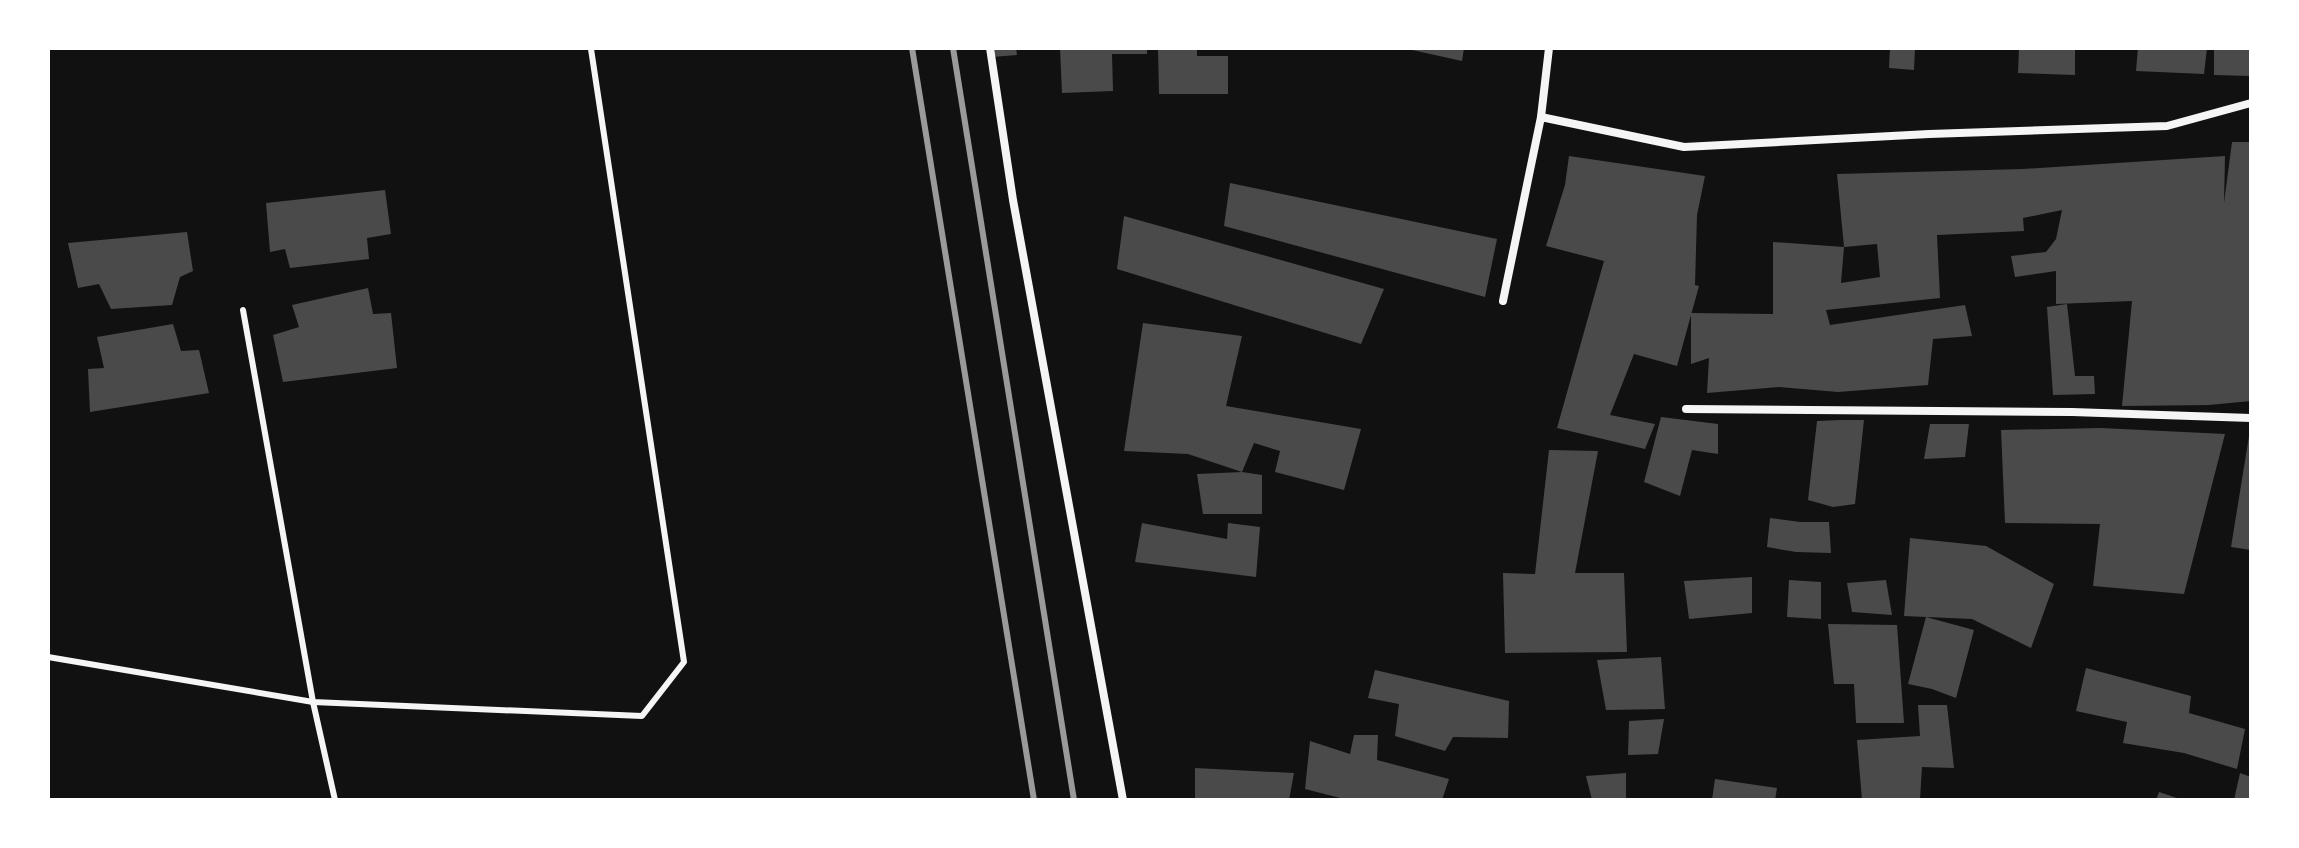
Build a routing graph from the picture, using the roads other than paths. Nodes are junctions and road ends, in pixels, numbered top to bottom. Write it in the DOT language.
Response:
graph roads {
  1 [pos="990,48"];
  2 [pos="1549,48"];
  3 [pos="591,49"];
  4 [pos="2251,103"];
  5 [pos="1541,117"];
  6 [pos="1503,301"];
  7 [pos="243,310"];
  8 [pos="1686,409"];
  9 [pos="2251,418"];
  10 [pos="48,657"];
  11 [pos="313,702"];
  12 [pos="335,800"];
  13 [pos="1123,800"];
  1 -- 13 [label="street"];
  2 -- 5 [label="street"];
  3 -- 11 [label="lane"];
  4 -- 5 [label="street"];
  5 -- 6 [label="street"];
  7 -- 11 [label="lane"];
  8 -- 9 [label="street"];
  10 -- 11 [label="lane"];
  11 -- 12 [label="lane"];
}
